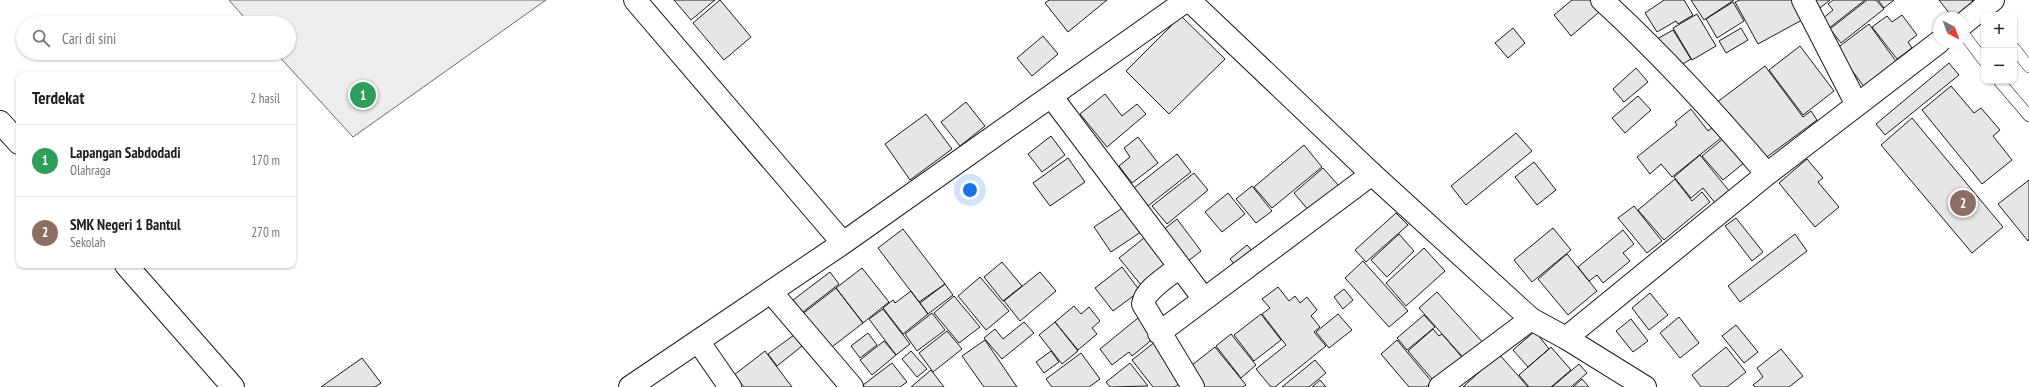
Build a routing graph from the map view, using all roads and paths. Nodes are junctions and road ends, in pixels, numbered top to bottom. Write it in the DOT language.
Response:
graph roads {
  1 [pos="635,0"];
  2 [pos="1602,0"];
  3 [pos="1803,0"];
  4 [pos="1196,2"];
  5 [pos="1989,8"];
  6 [pos="1969,20"];
  7 [pos="1969,41"];
  8 [pos="1933,47"];
  9 [pos="2017,52"];
  10 [pos="1981,57"];
  11 [pos="2029,67"];
  12 [pos="2002,84"];
  13 [pos="1051,96"];
  14 [pos="1857,105"];
  15 [pos="2029,116"];
  16 [pos="0,122"];
  17 [pos="16,140"];
  18 [pos="1372,174"];
  19 [pos="1767,174"];
  20 [pos="843,243"];
  21 [pos="1179,267"];
  22 [pos="129,268"];
  23 [pos="772,292"];
  24 [pos="1204,299"];
  25 [pos="1531,319"];
  26 [pos="1159,333"];
  27 [pos="1566,338"];
  28 [pos="698,341"];
  29 [pos="233,387"];
  30 [pos="630,387"];
  31 [pos="730,387"];
  32 [pos="852,387"];
  33 [pos="1193,387"];
  34 [pos="1440,387"];
  35 [pos="1645,387"];
  1 -- 20 [label="street"];
  2 -- 19 [label="street"];
  3 -- 14 [label="street"];
  4 -- 13 [label="street"];
  4 -- 18 [label="street"];
  5 -- 6 [label="street"];
  7 -- 10 [label="lane"];
  8 -- 14 [label="street"];
  9 -- 11 [label="lane"];
  12 -- 15 [label="lane"];
  13 -- 20 [label="street"];
  13 -- 21 [label="street"];
  14 -- 19 [label="street"];
  16 -- 17 [label="street"];
  18 -- 24 [label="street"];
  18 -- 25 [label="street"];
  19 -- 27 [label="street"];
  20 -- 23 [label="street"];
  21 -- 24 [label="street"];
  21 -- 26 [label="street"];
  22 -- 29 [label="street"];
  23 -- 28 [label="street"];
  23 -- 32 [label="street"];
  24 -- 26 [label="street"];
  25 -- 27 [label="street"];
  25 -- 34 [label="street"];
  26 -- 33 [label="street"];
  27 -- 35 [label="street"];
  28 -- 30 [label="street"];
  28 -- 31 [label="street"];
}
